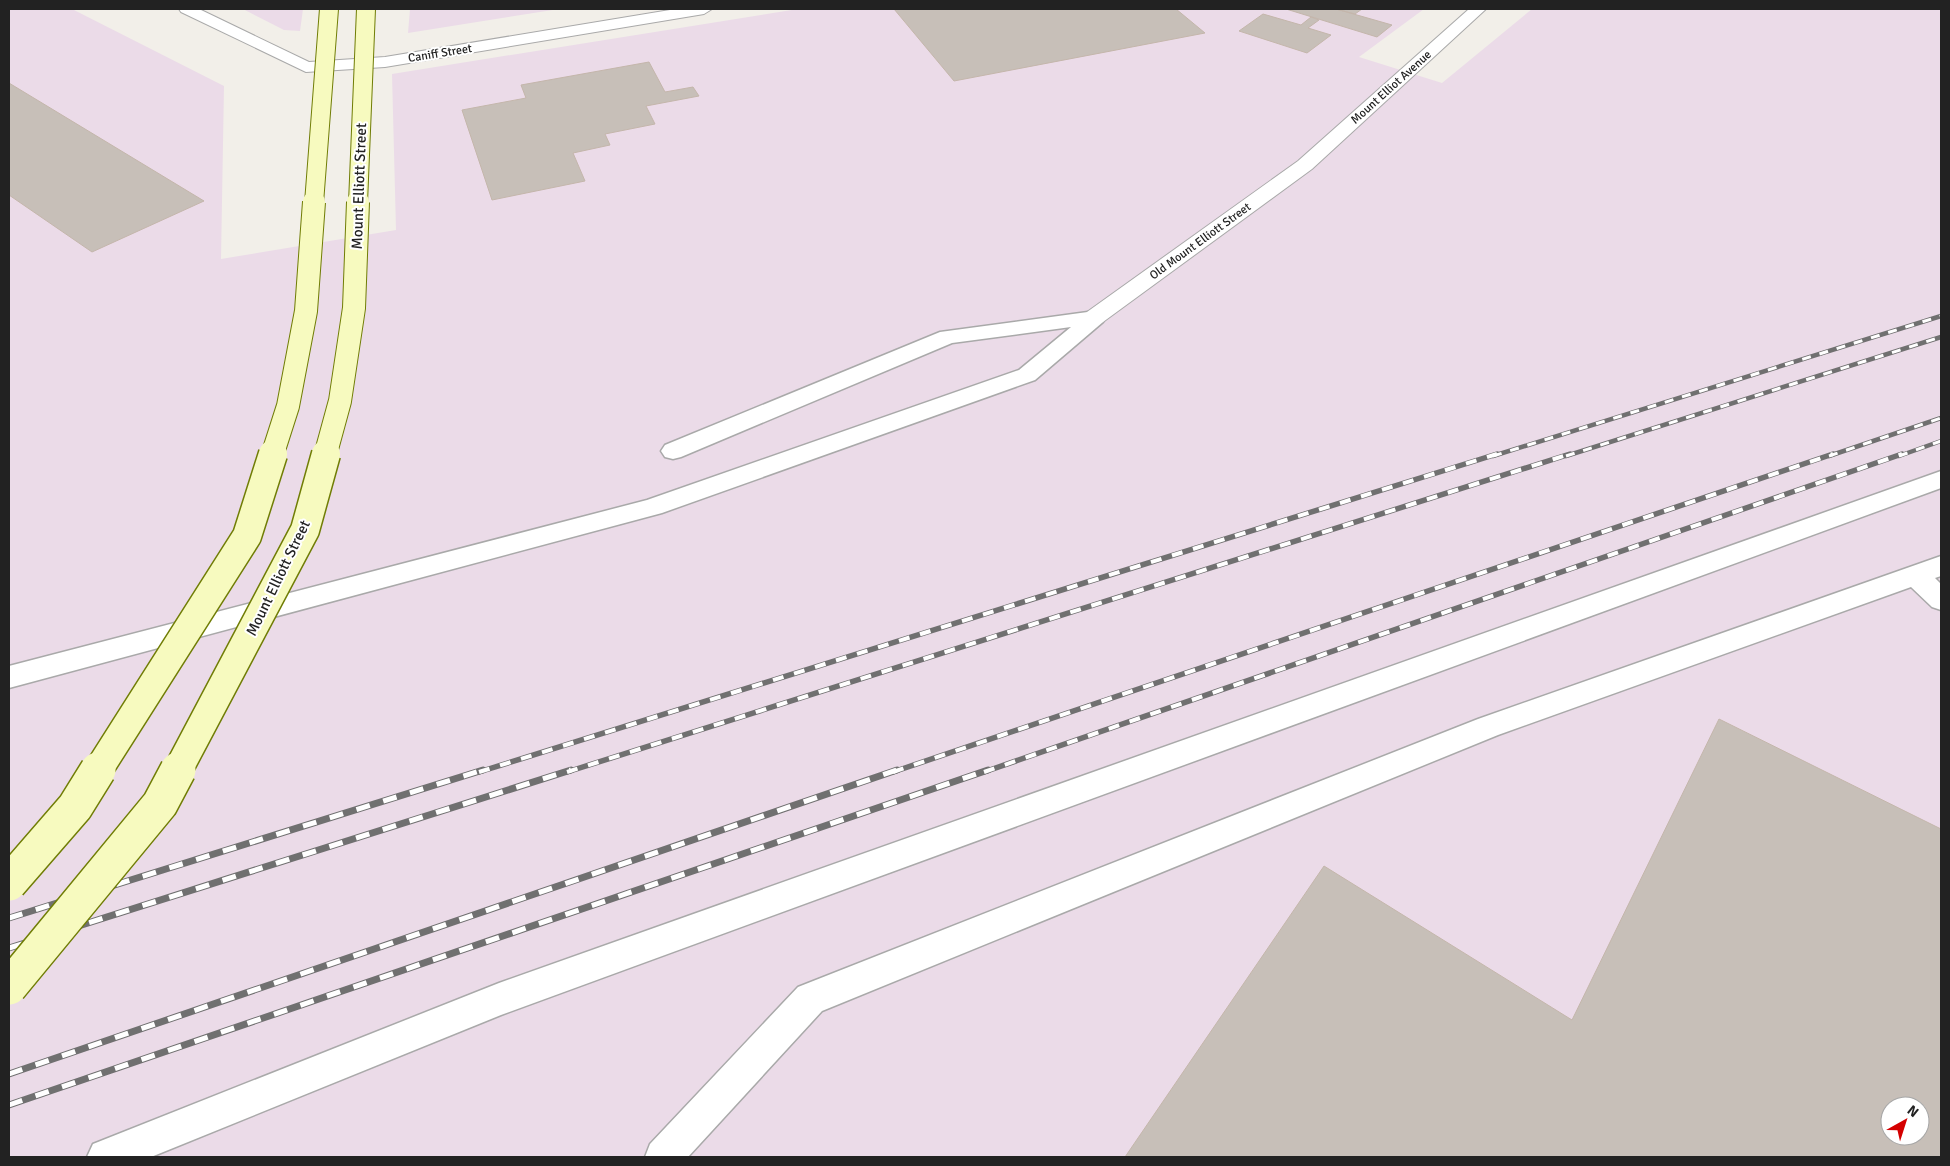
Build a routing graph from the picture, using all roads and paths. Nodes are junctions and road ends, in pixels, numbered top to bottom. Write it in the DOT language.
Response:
graph roads {
  1 [pos="188,9"];
  2 [pos="329,9"];
  3 [pos="366,9"];
  4 [pos="704,9"];
  5 [pos="1478,9"];
  6 [pos="1305,165"];
  7 [pos="1095,317"];
  8 [pos="673,451"];
  9 [pos="1941,479"];
  10 [pos="1928,571"];
  11 [pos="1941,600"];
  12 [pos="9,677"];
  13 [pos="9,883"];
  14 [pos="9,987"];
  15 [pos="106,1157"];
  16 [pos="662,1157"];
  1 -- 4 [label="street, Caniff Street"];
  2 -- 13 [label="main road, bridge"];
  3 -- 14 [label="main road, Mount Elliott Street, bridge"];
  5 -- 6 [label="street, Mount Elliot Avenue"];
  6 -- 7 [label="street, Old Mount Elliott Street"];
  7 -- 8 [label="lane"];
  7 -- 12 [label="lane"];
  9 -- 15 [label="lane"];
  10 -- 11 [label="lane"];
  10 -- 16 [label="lane"];
}
